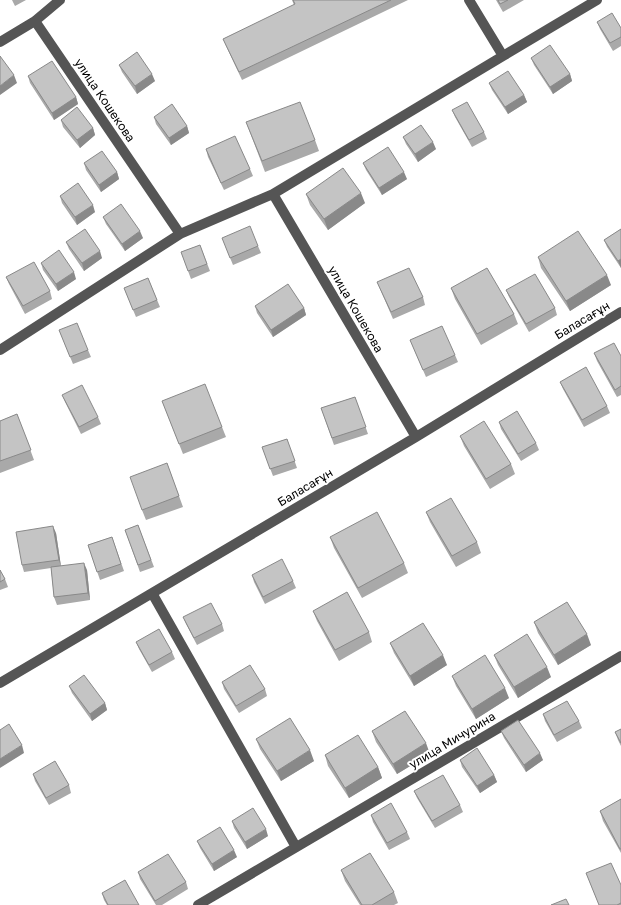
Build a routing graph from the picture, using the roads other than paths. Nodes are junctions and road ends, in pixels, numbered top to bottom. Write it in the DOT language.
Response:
graph roads {
  1 [pos="60,0"];
  2 [pos="469,0"];
  3 [pos="597,0"];
  4 [pos="35,21"];
  5 [pos="0,42"];
  6 [pos="503,56"];
  7 [pos="273,194"];
  8 [pos="180,234"];
  9 [pos="621,312"];
  10 [pos="0,350"];
  11 [pos="416,437"];
  12 [pos="152,593"];
  13 [pos="621,656"];
  14 [pos="0,683"];
  15 [pos="296,847"];
  16 [pos="198,905"];
  1 -- 4 [label="street"];
  2 -- 6 [label="street"];
  3 -- 6 [label="street"];
  4 -- 5 [label="street"];
  4 -- 8 [label="street, улица Кошекова"];
  6 -- 7 [label="street"];
  7 -- 8 [label="street"];
  7 -- 11 [label="street, улица Кошекова"];
  8 -- 10 [label="street"];
  9 -- 11 [label="street, Баласағұн"];
  11 -- 12 [label="street, Баласағұн"];
  12 -- 14 [label="street, Баласағұн"];
  12 -- 15 [label="street"];
  13 -- 15 [label="street, улица Мичурина"];
  15 -- 16 [label="street, улица Мичурина"];
}
